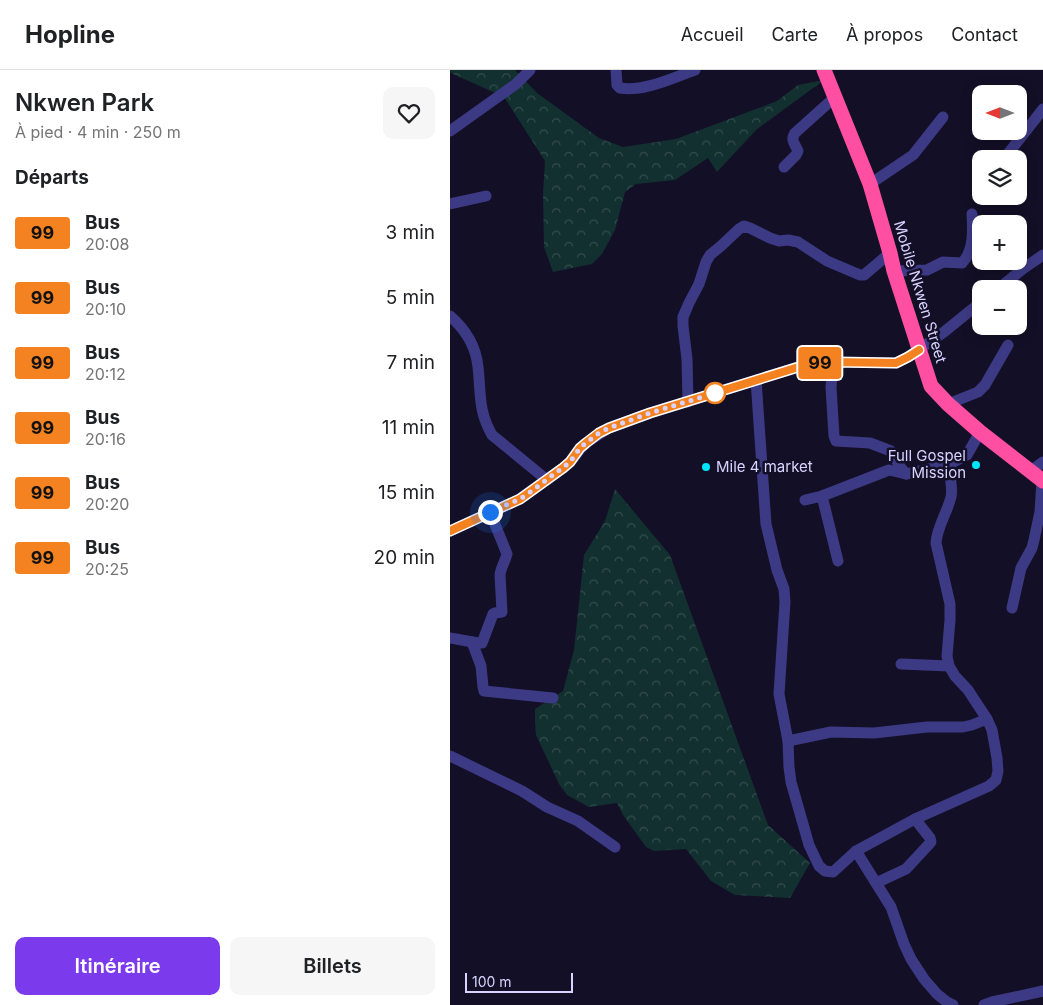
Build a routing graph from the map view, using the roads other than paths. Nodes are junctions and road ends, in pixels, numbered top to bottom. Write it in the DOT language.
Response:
graph roads {
  1 [pos="530,70"];
  2 [pos="616,70"];
  3 [pos="695,70"];
  4 [pos="824,70"];
  5 [pos="835,97"];
  6 [pos="1042,113"];
  7 [pos="943,117"];
  8 [pos="450,131"];
  9 [pos="1011,150"];
  10 [pos="784,167"];
  11 [pos="870,184"];
  12 [pos="486,196"];
  13 [pos="450,204"];
  14 [pos="972,214"];
  15 [pos="890,254"];
  16 [pos="1043,255"];
  17 [pos="894,271"];
  18 [pos="1009,280"];
  19 [pos="972,309"];
  20 [pos="450,316"];
  21 [pos="1008,345"];
  22 [pos="919,350"];
  23 [pos="833,362"];
  24 [pos="756,380"];
  25 [pos="688,402"];
  26 [pos="948,404"];
  27 [pos="980,432"];
  28 [pos="948,465"];
  29 [pos="1040,473"];
  30 [pos="906,474"];
  31 [pos="547,480"];
  32 [pos="822,496"];
  33 [pos="805,500"];
  34 [pos="490,512"];
  35 [pos="450,531"];
  36 [pos="838,561"];
  37 [pos="1012,608"];
  38 [pos="450,638"];
  39 [pos="472,642"];
  40 [pos="900,664"];
  41 [pos="949,666"];
  42 [pos="553,698"];
  43 [pos="988,718"];
  44 [pos="788,741"];
  45 [pos="450,756"];
  46 [pos="914,819"];
  47 [pos="615,847"];
  48 [pos="856,851"];
  49 [pos="876,883"];
  50 [pos="1043,991"];
  51 [pos="953,1005"];
  52 [pos="984,1005"];
  1 -- 8 [label="street"];
  2 -- 3 [label="street"];
  4 -- 5 [label="highway, Mobile Nkwen Street"];
  5 -- 10 [label="street"];
  5 -- 11 [label="highway, Mobile Nkwen Street"];
  6 -- 9 [label="street"];
  7 -- 11 [label="street"];
  11 -- 15 [label="highway, Mobile Nkwen Street"];
  12 -- 13 [label="street"];
  14 -- 17 [label="street"];
  15 -- 17 [label="highway, Mobile Nkwen Street"];
  15 -- 25 [label="street"];
  16 -- 18 [label="street"];
  17 -- 22 [label="highway, Mobile Nkwen Street"];
  19 -- 22 [label="street"];
  20 -- 31 [label="street"];
  21 -- 26 [label="street"];
  22 -- 23 [label="street"];
  22 -- 26 [label="highway, Mobile Nkwen Street"];
  23 -- 24 [label="street"];
  23 -- 30 [label="street"];
  24 -- 25 [label="street"];
  24 -- 44 [label="street"];
  25 -- 31 [label="street"];
  26 -- 27 [label="highway, Mobile Nkwen Street"];
  27 -- 28 [label="street"];
  27 -- 29 [label="highway, Mobile Nkwen Street"];
  28 -- 30 [label="street"];
  28 -- 41 [label="street"];
  29 -- 37 [label="street"];
  30 -- 32 [label="street"];
  31 -- 34 [label="street"];
  32 -- 33 [label="street"];
  32 -- 36 [label="street"];
  34 -- 35 [label="street"];
  34 -- 39 [label="street"];
  38 -- 39 [label="street"];
  39 -- 42 [label="street"];
  40 -- 41 [label="street"];
  41 -- 43 [label="street"];
  43 -- 44 [label="street"];
  43 -- 46 [label="street"];
  44 -- 48 [label="street"];
  45 -- 47 [label="street"];
  46 -- 48 [label="street"];
  46 -- 49 [label="street"];
  48 -- 49 [label="street"];
  49 -- 51 [label="street"];
  50 -- 52 [label="street"];
}
